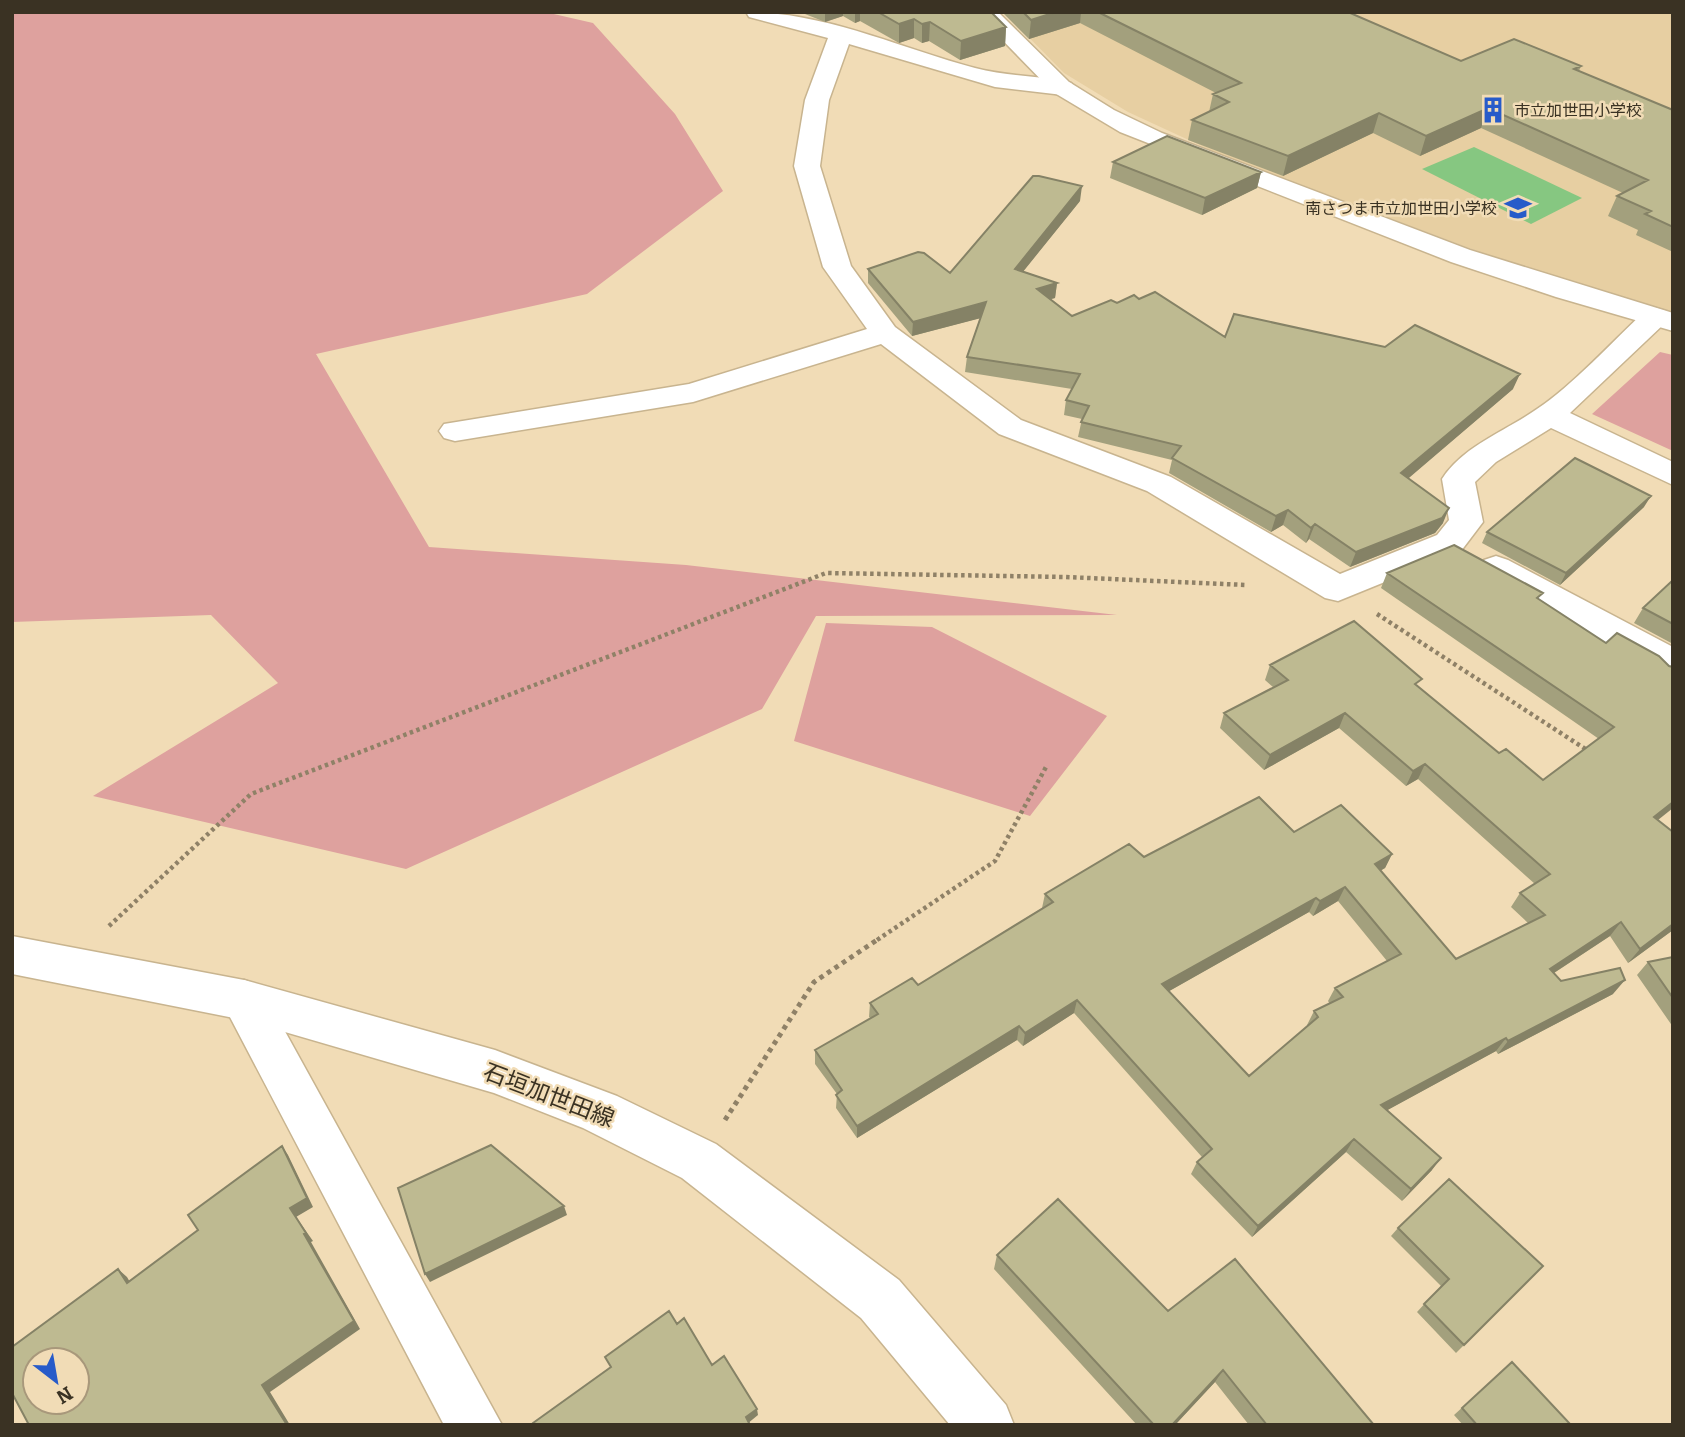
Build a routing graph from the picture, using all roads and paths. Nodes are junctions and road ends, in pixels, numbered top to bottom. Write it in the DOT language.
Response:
graph roads {
  1 [pos="757,12"];
  2 [pos="986,12"];
  3 [pos="841,34"];
  4 [pos="1063,88"];
  5 [pos="1664,319"];
  6 [pos="886,333"];
  7 [pos="1550,415"];
  8 [pos="455,431"];
  9 [pos="1673,475"];
  10 [pos="1449,543"];
  11 [pos="1256,585"];
  12 [pos="1338,589"];
  13 [pos="1673,669"];
  14 [pos="1592,754"];
  15 [pos="1046,767"];
  16 [pos="12,955"];
  17 [pos="66,965"];
  18 [pos="244,1000"];
  19 [pos="699,1161"];
  20 [pos="474,1425"];
  21 [pos="986,1425"];
  1 -- 3 [label="street"];
  2 -- 4 [label="street"];
  3 -- 4 [label="street"];
  3 -- 6 [label="street"];
  4 -- 5 [label="street"];
  5 -- 7 [label="street"];
  6 -- 8 [label="street"];
  6 -- 12 [label="street"];
  7 -- 9 [label="street"];
  7 -- 10 [label="street"];
  10 -- 12 [label="street"];
  10 -- 13 [label="street"];
  11 -- 17 [label="path"];
  12 -- 14 [label="path"];
  15 -- 19 [label="path"];
  16 -- 17 [label="street, 石垣加世田線"];
  17 -- 18 [label="street, 石垣加世田線"];
  18 -- 19 [label="street, 石垣加世田線"];
  18 -- 20 [label="street"];
  19 -- 21 [label="street, 石垣加世田線"];
}
